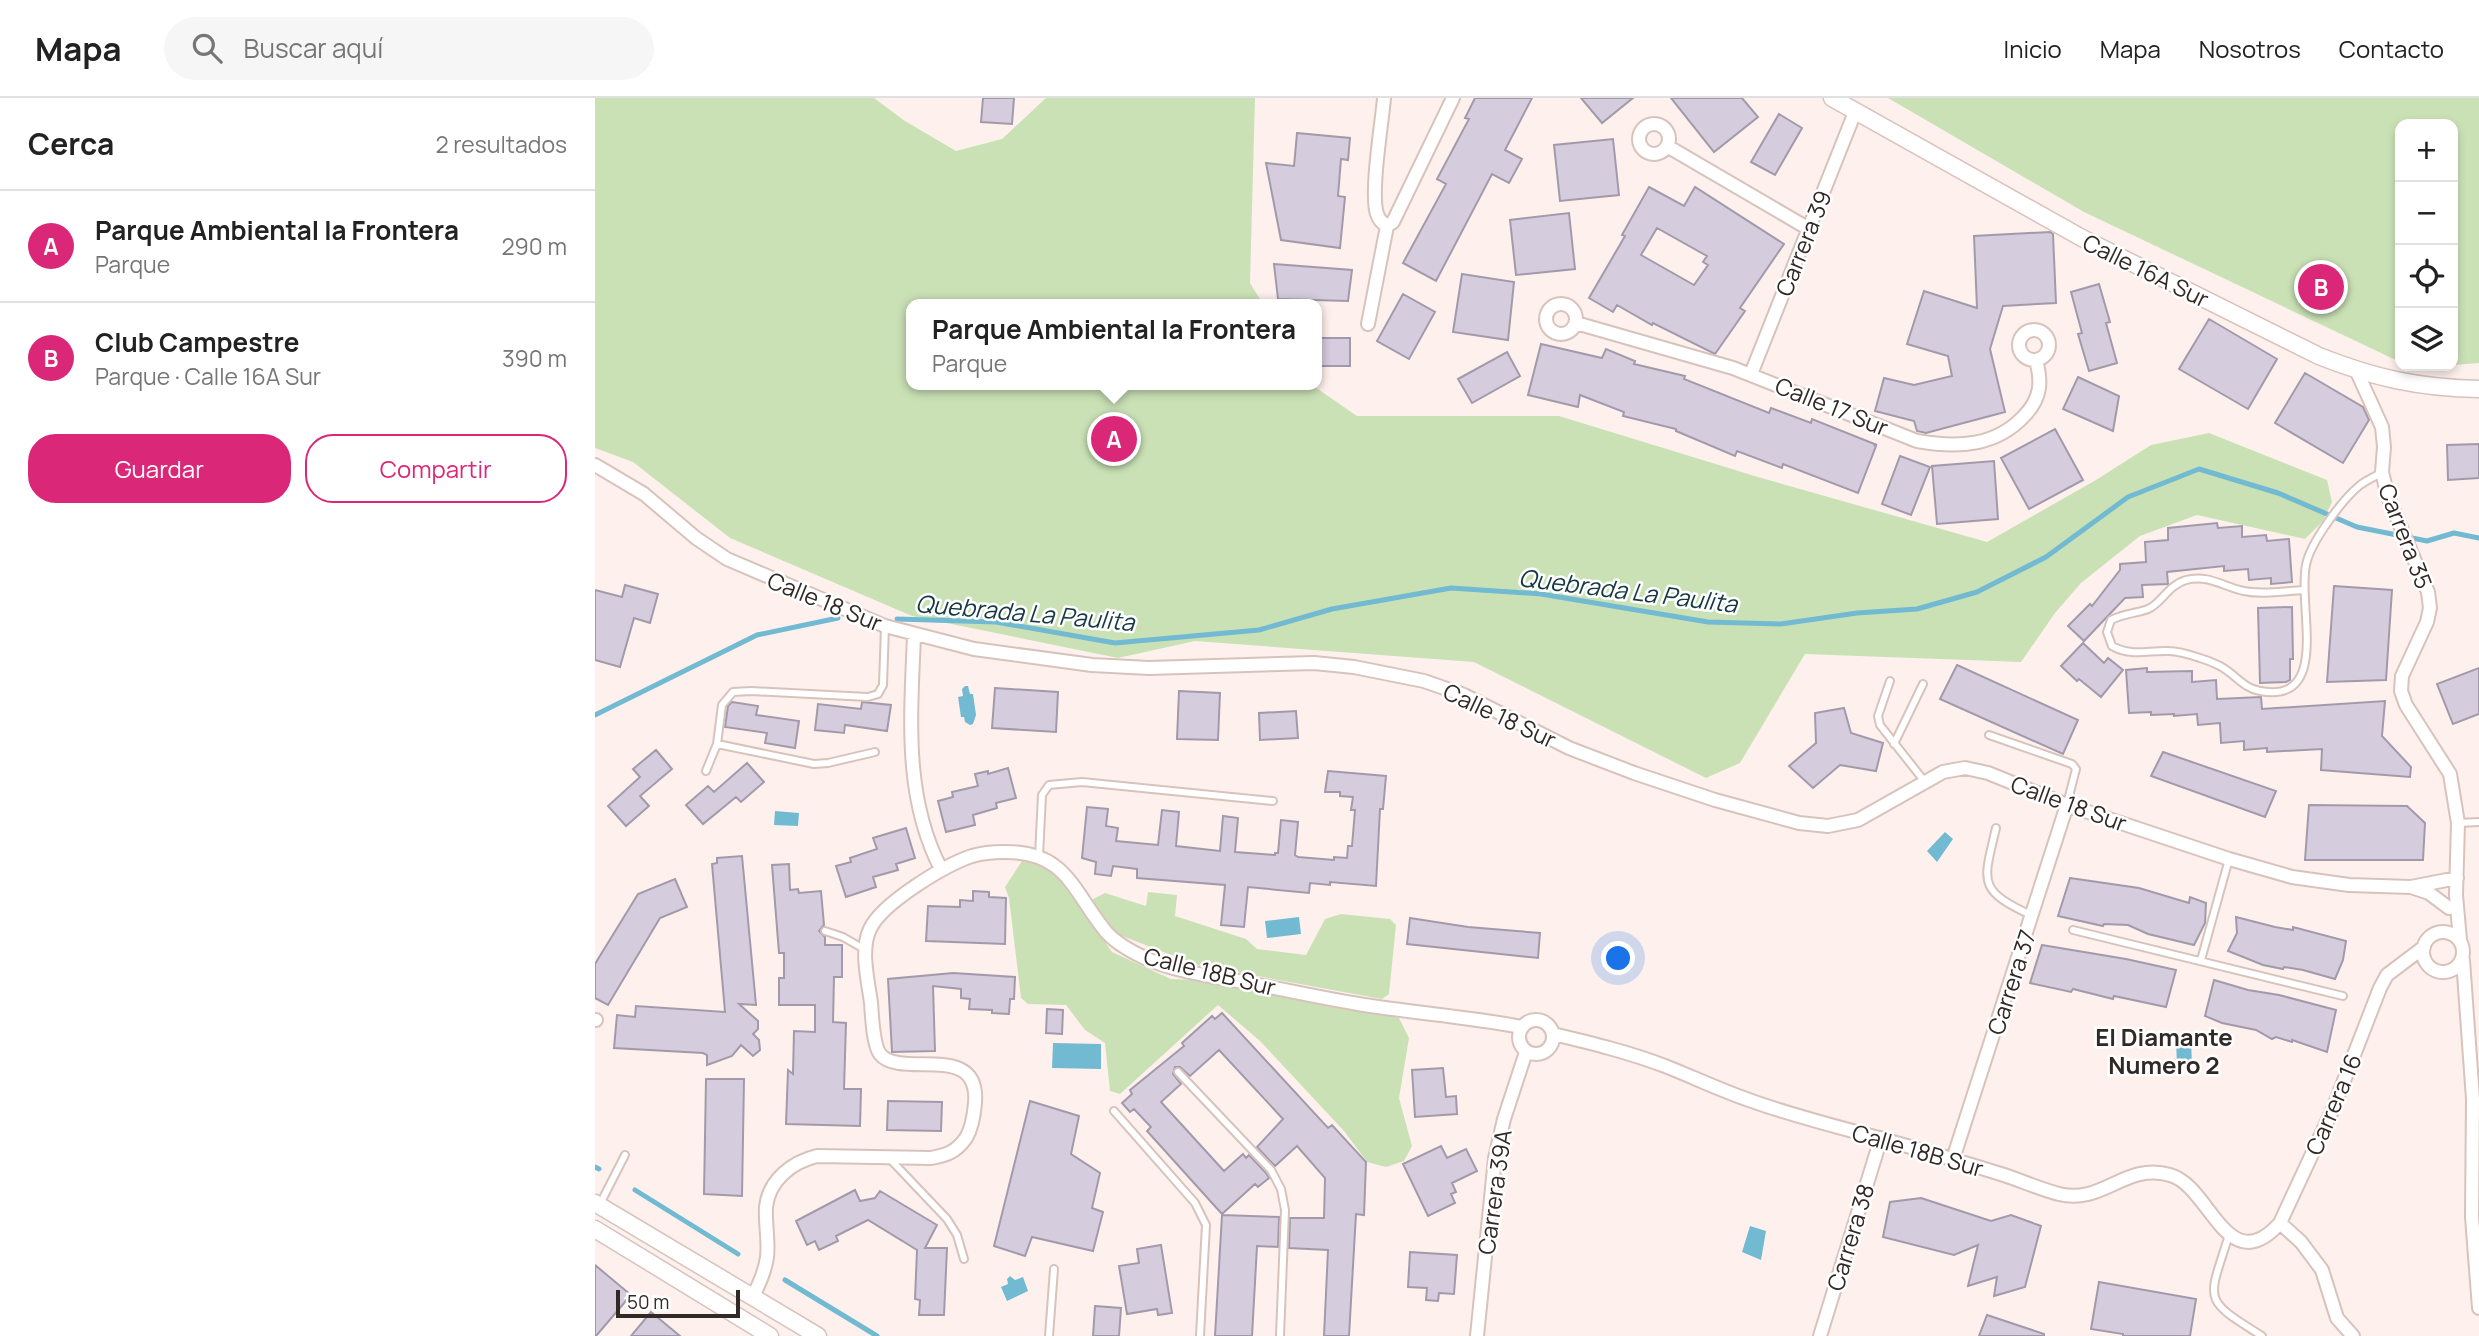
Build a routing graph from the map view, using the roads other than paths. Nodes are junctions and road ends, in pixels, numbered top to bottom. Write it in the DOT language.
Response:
graph roads {
  1 [pos="1384,98"];
  2 [pos="1454,98"];
  3 [pos="1832,98"];
  4 [pos="1855,112"];
  5 [pos="1667,146"];
  6 [pos="1387,226"];
  7 [pos="1809,229"];
  8 [pos="1576,323"];
  9 [pos="1368,324"];
  10 [pos="2036,360"];
  11 [pos="2357,372"];
  12 [pos="1751,374"];
  13 [pos="2479,389"];
  14 [pos="595,465"];
  15 [pos="2382,472"];
  16 [pos="2304,590"];
  17 [pos="885,626"];
  18 [pos="914,635"];
  19 [pos="1890,681"];
  20 [pos="1923,684"];
  21 [pos="1989,734"];
  22 [pos="717,744"];
  23 [pos="1894,744"];
  24 [pos="875,752"];
  25 [pos="706,771"];
  26 [pos="1925,782"];
  27 [pos="1273,802"];
  28 [pos="2067,805"];
  29 [pos="2479,822"];
  30 [pos="2458,823"];
  31 [pos="1996,828"];
  32 [pos="1039,856"];
  33 [pos="2229,859"];
  34 [pos="941,869"];
  35 [pos="2457,878"];
  36 [pos="2411,887"];
  37 [pos="2456,895"];
  38 [pos="2449,908"];
  39 [pos="2033,916"];
  40 [pos="825,930"];
  41 [pos="2073,930"];
  42 [pos="2437,933"];
  43 [pos="2461,940"];
  44 [pos="2424,947"];
  45 [pos="866,950"];
  46 [pos="2201,960"];
  47 [pos="2463,960"];
  48 [pos="2398,965"];
  49 [pos="2428,965"];
  50 [pos="2447,972"];
  51 [pos="2467,990"];
  52 [pos="2343,996"];
  53 [pos="1522,1027"];
  54 [pos="1553,1034"];
  55 [pos="1526,1052"];
  56 [pos="1178,1072"];
  57 [pos="1114,1111"];
  58 [pos="1881,1138"];
  59 [pos="625,1155"];
  60 [pos="888,1157"];
  61 [pos="1953,1159"];
  62 [pos="597,1204"];
  63 [pos="2280,1223"];
  64 [pos="595,1229"];
  65 [pos="2229,1235"];
  66 [pos="964,1259"];
  67 [pos="1054,1269"];
  68 [pos="752,1298"];
  69 [pos="2479,1308"];
  70 [pos="770,1336"];
  71 [pos="818,1336"];
  72 [pos="1049,1336"];
  73 [pos="1200,1336"];
  74 [pos="1280,1336"];
  75 [pos="1477,1336"];
  76 [pos="1820,1336"];
  77 [pos="2262,1336"];
  78 [pos="2353,1336"];
  1 -- 6 [label="street"];
  2 -- 6 [label="street"];
  3 -- 4 [label="street, Calle 16A Sur"];
  4 -- 7 [label="street, Carrera 39"];
  4 -- 11 [label="street, Calle 16A Sur"];
  5 -- 7 [label="street"];
  6 -- 9 [label="street"];
  7 -- 12 [label="street, Carrera 39"];
  8 -- 12 [label="street, Calle 17 Sur"];
  10 -- 12 [label="street, Calle 17 Sur"];
  11 -- 13 [label="street, Calle 16A Sur"];
  11 -- 15 [label="street, Carrera 35"];
  14 -- 17 [label="street, Calle 18 Sur"];
  15 -- 16 [label="lane"];
  15 -- 30 [label="street, Carrera 35"];
  16 -- 16 [label="lane"];
  17 -- 18 [label="street, Calle 18 Sur"];
  17 -- 22 [label="lane"];
  18 -- 26 [label="street, Calle 18 Sur"];
  18 -- 34 [label="street"];
  19 -- 23 [label="lane"];
  20 -- 23 [label="lane"];
  21 -- 28 [label="lane"];
  22 -- 24 [label="lane"];
  22 -- 25 [label="lane"];
  23 -- 26 [label="lane"];
  26 -- 28 [label="street, Calle 18 Sur"];
  27 -- 32 [label="lane"];
  28 -- 33 [label="street, Calle 18 Sur"];
  28 -- 39 [label="street, Carrera 37"];
  29 -- 30 [label="lane"];
  30 -- 35 [label="street, Carrera 35"];
  31 -- 39 [label="lane"];
  32 -- 34 [label="street, Calle 18B Sur"];
  32 -- 53 [label="street, Calle 18B Sur"];
  33 -- 36 [label="street, Calle 18 Sur"];
  33 -- 46 [label="lane"];
  34 -- 45 [label="street, Calle 18B Sur"];
  35 -- 36 [label="street, Calle 18 Sur"];
  35 -- 37 [label="street, Carrera 35"];
  36 -- 38 [label="street, Calle 18 Sur"];
  37 -- 38 [label="street, Carrera 35"];
  37 -- 43 [label="street, Carrera 35"];
  38 -- 42 [label="street, Carrera 35"];
  39 -- 61 [label="street, Carrera 37"];
  40 -- 45 [label="lane"];
  41 -- 46 [label="lane"];
  42 -- 43 [label="street"];
  42 -- 44 [label="street"];
  43 -- 47 [label="street"];
  44 -- 48 [label="street, Carrera 16"];
  44 -- 49 [label="street"];
  45 -- 60 [label="street"];
  46 -- 52 [label="lane"];
  47 -- 50 [label="street"];
  47 -- 51 [label="street"];
  48 -- 49 [label="street"];
  48 -- 63 [label="street, Carrera 16"];
  49 -- 50 [label="street"];
  50 -- 51 [label="street"];
  51 -- 69 [label="street"];
  53 -- 54 [label="street"];
  53 -- 55 [label="street"];
  54 -- 55 [label="street"];
  54 -- 58 [label="street, Calle 18B Sur"];
  55 -- 75 [label="street, Carrera 39A"];
  56 -- 74 [label="lane"];
  57 -- 73 [label="lane"];
  58 -- 61 [label="street, Calle 18B Sur"];
  58 -- 76 [label="street, Carrera 38"];
  59 -- 62 [label="lane"];
  60 -- 66 [label="lane"];
  60 -- 68 [label="street"];
  61 -- 65 [label="street, Calle 18B Sur"];
  62 -- 68 [label="street"];
  63 -- 65 [label="street, Carrera 16"];
  63 -- 78 [label="street"];
  64 -- 70 [label="street"];
  65 -- 77 [label="lane"];
  67 -- 72 [label="lane"];
  68 -- 71 [label="street"];
}
